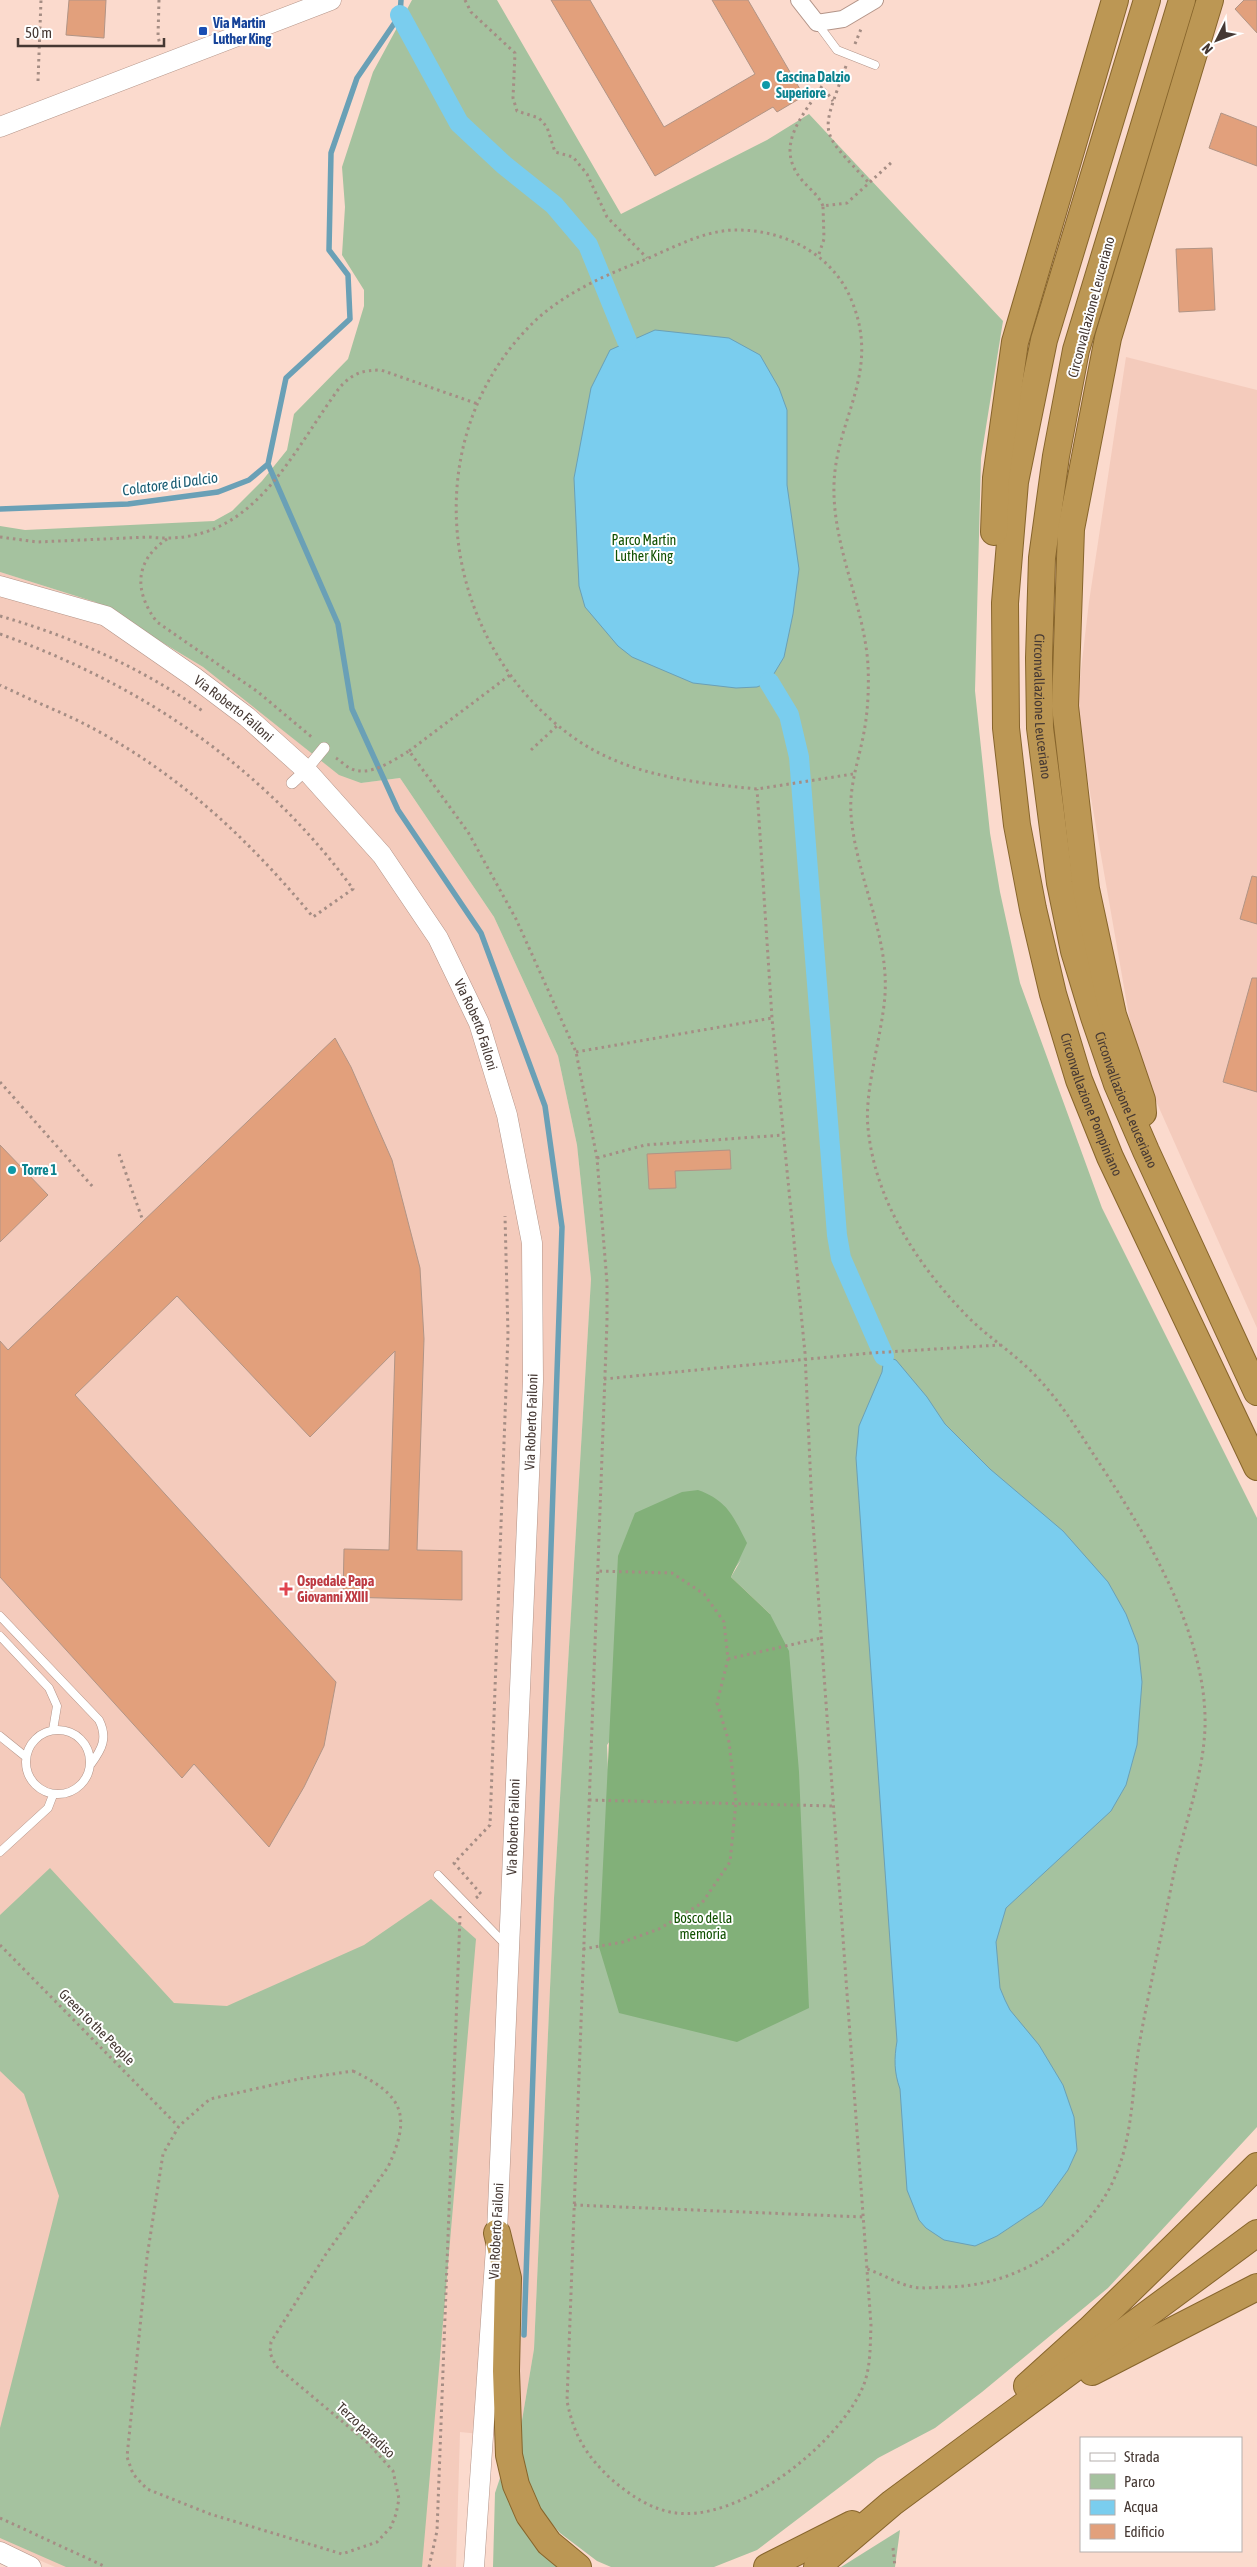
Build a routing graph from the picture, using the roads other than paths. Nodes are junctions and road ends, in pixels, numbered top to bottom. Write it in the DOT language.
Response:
graph roads {
  1 [pos="331,0"];
  2 [pos="798,0"];
  3 [pos="875,0"];
  4 [pos="1115,0"];
  5 [pos="1146,0"];
  6 [pos="1182,0"];
  7 [pos="1210,0"];
  8 [pos="817,24"];
  9 [pos="875,65"];
  10 [pos="0,127"];
  11 [pos="0,586"];
  12 [pos="1006,728"];
  13 [pos="324,748"];
  14 [pos="299,777"];
  15 [pos="1146,1151"];
  16 [pos="1257,1392"];
  17 [pos="1257,1467"];
  18 [pos="0,1616"];
  19 [pos="0,1636"];
  20 [pos="53,1730"];
  21 [pos="0,1736"];
  22 [pos="26,1757"];
  23 [pos="91,1764"];
  24 [pos="53,1795"];
  25 [pos="0,1852"];
  26 [pos="438,1875"];
  27 [pos="508,1948"];
  28 [pos="1257,2166"];
  29 [pos="497,2233"];
  30 [pos="1257,2233"];
  31 [pos="1257,2287"];
  32 [pos="1023,2408"];
  33 [pos="480,2498"];
  34 [pos="899,2499"];
  35 [pos="851,2536"];
  36 [pos="0,2552"];
  37 [pos="30,2567"];
  38 [pos="474,2567"];
  39 [pos="488,2567"];
  40 [pos="578,2567"];
  41 [pos="767,2567"];
  42 [pos="801,2567"];
  43 [pos="817,2567"];
  1 -- 10 [label="street"];
  2 -- 8 [label="street"];
  3 -- 8 [label="street"];
  4 -- 12 [label="highway"];
  5 -- 12 [label="highway"];
  6 -- 15 [label="highway, Circonvallazione Leuceriano"];
  7 -- 15 [label="highway"];
  8 -- 9 [label="lane"];
  11 -- 14 [label="street, Via Roberto Failoni"];
  12 -- 17 [label="highway, Circonvallazione Pompiniano"];
  13 -- 14 [label="street"];
  14 -- 27 [label="street, Via Roberto Failoni"];
  15 -- 16 [label="highway, Circonvallazione Leuceriano"];
  18 -- 23 [label="lane"];
  19 -- 20 [label="lane"];
  20 -- 22 [label="lane"];
  20 -- 23 [label="lane"];
  21 -- 22 [label="lane"];
  22 -- 24 [label="lane"];
  23 -- 24 [label="lane"];
  24 -- 25 [label="lane"];
  26 -- 27 [label="lane"];
  27 -- 29 [label="street, Via Roberto Failoni"];
  28 -- 34 [label="highway"];
  29 -- 33 [label="street, Via Roberto Failoni"];
  29 -- 40 [label="highway"];
  30 -- 32 [label="highway"];
  31 -- 32 [label="highway"];
  32 -- 34 [label="highway"];
  33 -- 38 [label="street, Via Roberto Failoni"];
  33 -- 39 [label="street, Via Roberto Failoni"];
  34 -- 35 [label="highway"];
  34 -- 41 [label="highway"];
  35 -- 42 [label="highway"];
  35 -- 43 [label="highway"];
  36 -- 37 [label="street"];
}
